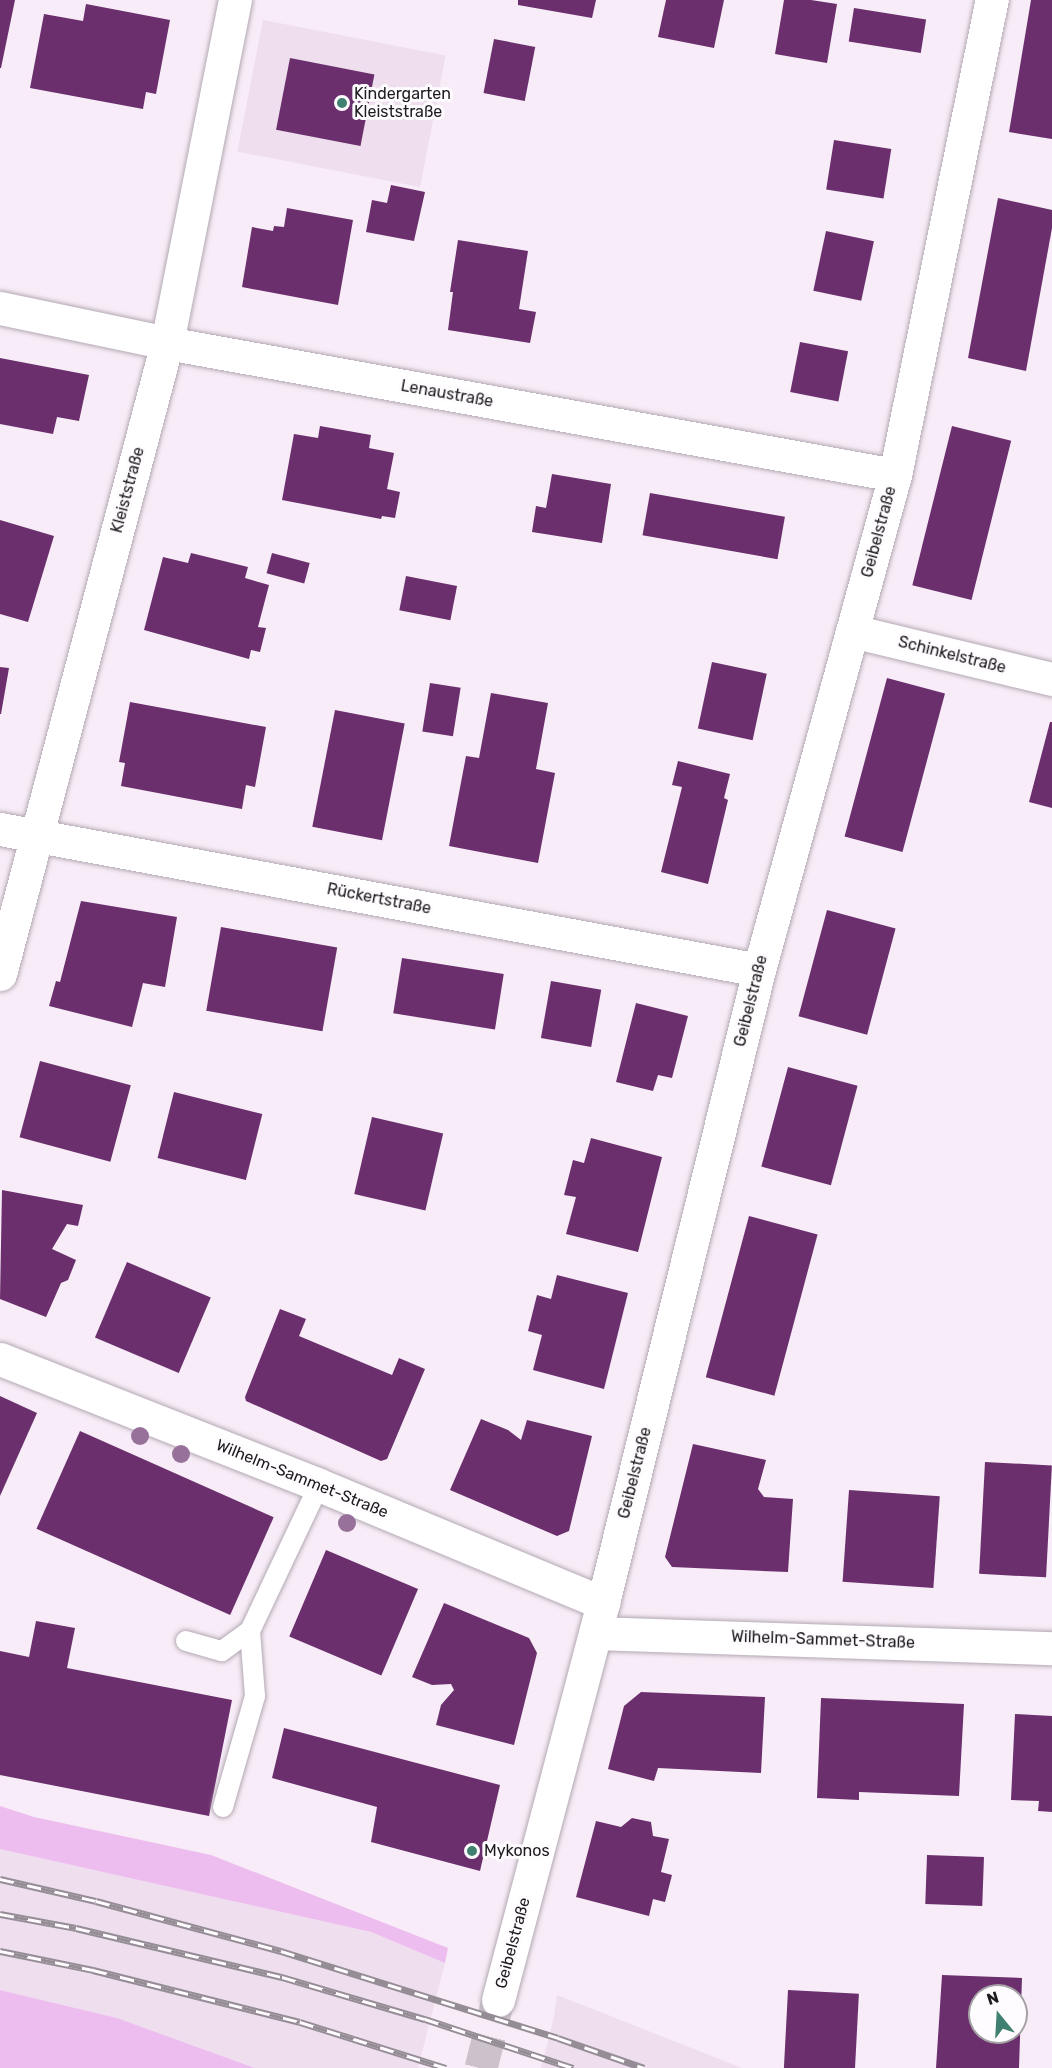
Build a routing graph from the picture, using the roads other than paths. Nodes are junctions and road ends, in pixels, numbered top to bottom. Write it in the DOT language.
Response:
graph roads {
  1 [pos="235,0"];
  2 [pos="992,0"];
  3 [pos="0,308"];
  4 [pos="167,343"];
  5 [pos="895,475"];
  6 [pos="852,631"];
  7 [pos="1052,679"];
  8 [pos="0,828"];
  9 [pos="36,835"];
  10 [pos="759,970"];
  11 [pos="0,974"];
  12 [pos="0,1359"];
  13 [pos="319,1485"];
  14 [pos="599,1618"];
  15 [pos="250,1630"];
  16 [pos="186,1641"];
  17 [pos="1052,1648"];
  18 [pos="223,1807"];
  19 [pos="498,2000"];
  1 -- 4 [label="street, Kleiststraße"];
  2 -- 5 [label="street, Geibelstraße"];
  3 -- 4 [label="street, Lenaustraße"];
  4 -- 5 [label="street, Lenaustraße"];
  4 -- 9 [label="street, Kleiststraße"];
  5 -- 6 [label="street, Geibelstraße"];
  6 -- 7 [label="street, Schinkelstraße"];
  6 -- 10 [label="street, Geibelstraße"];
  8 -- 9 [label="street, Rückertstraße"];
  9 -- 10 [label="street, Rückertstraße"];
  9 -- 11 [label="street, Kleiststraße"];
  10 -- 14 [label="street, Geibelstraße"];
  12 -- 13 [label="street, Wilhelm-Sammet-Straße"];
  13 -- 14 [label="street, Wilhelm-Sammet-Straße"];
  13 -- 15 [label="lane"];
  14 -- 17 [label="street, Wilhelm-Sammet-Straße"];
  14 -- 19 [label="street, Geibelstraße"];
  15 -- 16 [label="lane"];
  15 -- 18 [label="lane"];
}
